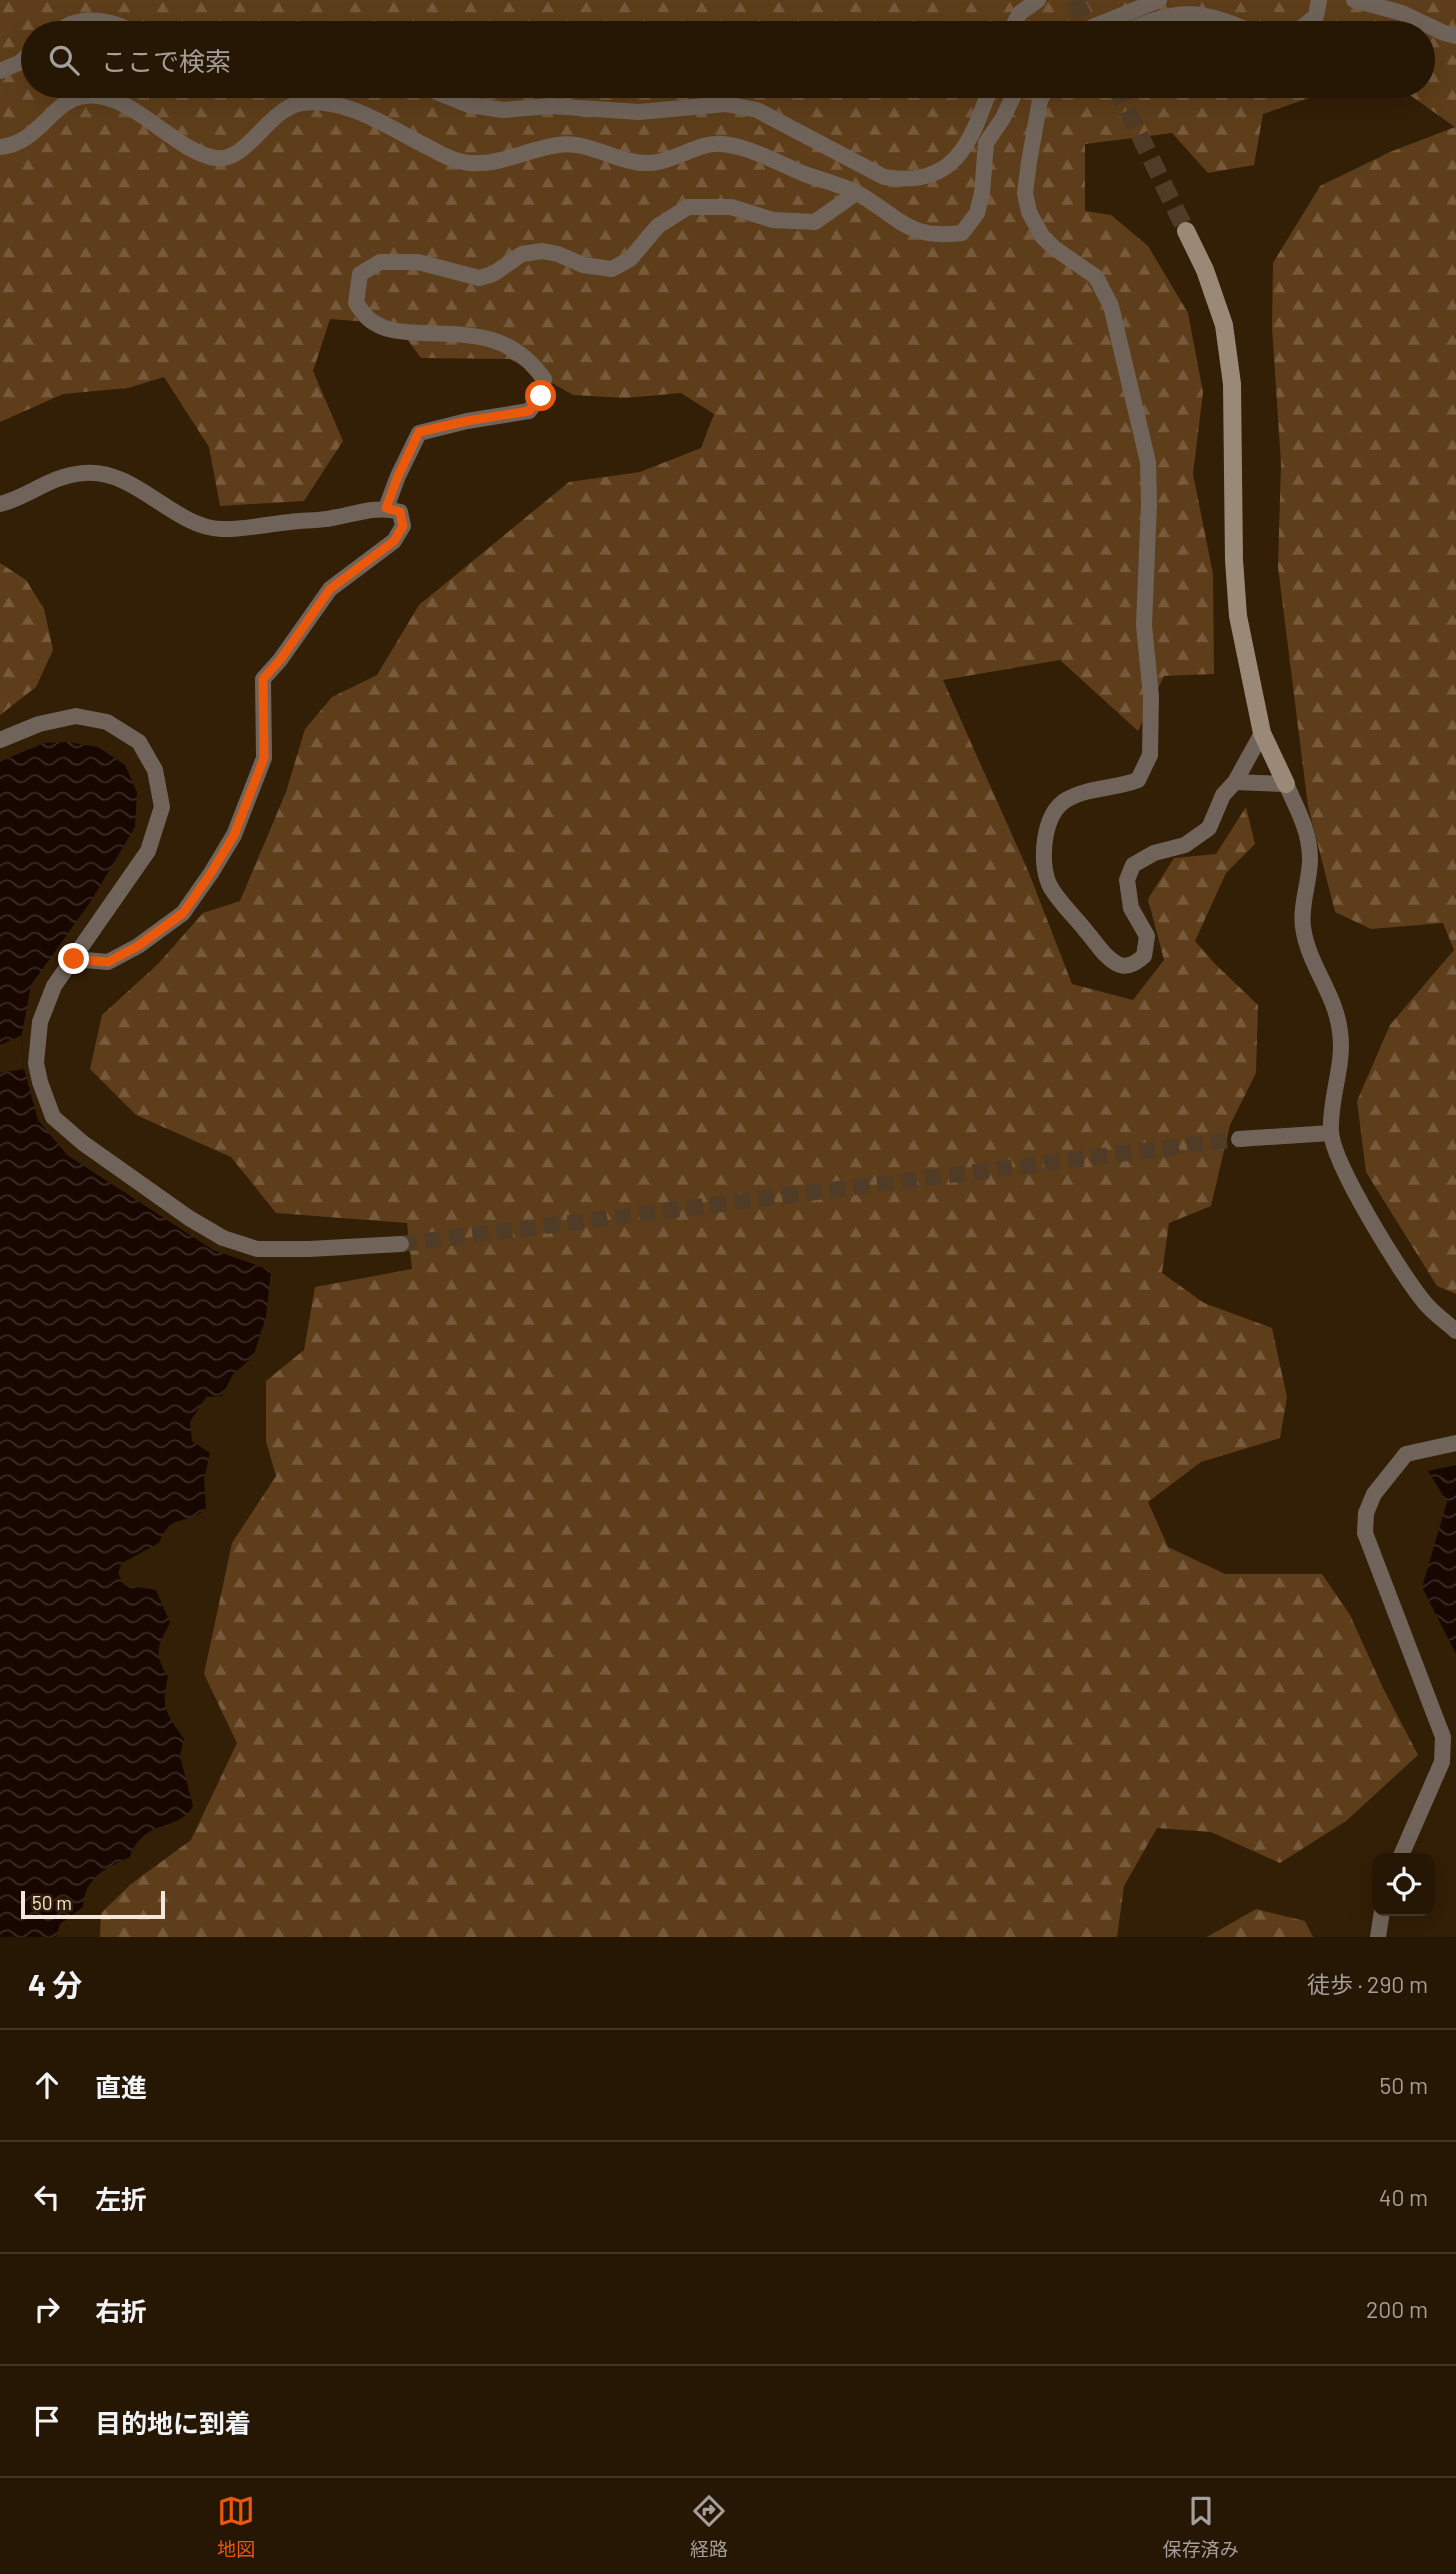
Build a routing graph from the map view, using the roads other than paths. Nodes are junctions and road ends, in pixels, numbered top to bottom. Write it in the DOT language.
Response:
graph roads {
  1 [pos="1159,0"];
  2 [pos="1319,0"];
  3 [pos="1354,0"];
  4 [pos="1036,1"];
  5 [pos="1174,7"];
  6 [pos="1016,21"];
  7 [pos="1107,21"];
  8 [pos="1149,21"];
  9 [pos="1222,21"];
  10 [pos="1309,21"];
  11 [pos="1419,21"];
  12 [pos="1435,29"];
  13 [pos="1456,36"];
  14 [pos="21,61"];
  15 [pos="0,71"];
  16 [pos="77,98"];
  17 [pos="104,98"];
  18 [pos="452,98"];
  19 [pos="986,98"];
  20 [pos="1012,98"];
  21 [pos="1041,98"];
  22 [pos="0,147"];
  23 [pos="856,193"];
  24 [pos="1186,231"];
  25 [pos="0,504"];
  26 [pos="386,508"];
  27 [pos="1262,733"];
  28 [pos="0,740"];
  29 [pos="1235,782"];
  30 [pos="1286,784"];
  31 [pos="74,959"];
  32 [pos="1331,1133"];
  33 [pos="1239,1139"];
  34 [pos="401,1244"];
  35 [pos="1456,1331"];
  36 [pos="1456,1443"];
  37 [pos="1402,1853"];
  38 [pos="1381,1916"];
  39 [pos="1378,1937"];
  1 -- 7 [label="street"];
  2 -- 10 [label="street"];
  3 -- 11 [label="street"];
  4 -- 6 [label="street"];
  5 -- 8 [label="street"];
  5 -- 9 [label="street"];
  12 -- 13 [label="street"];
  14 -- 15 [label="street"];
  16 -- 22 [label="street"];
  17 -- 23 [label="street"];
  18 -- 19 [label="street"];
  20 -- 23 [label="street"];
  21 -- 29 [label="street"];
  23 -- 26 [label="street"];
  24 -- 27 [label="street"];
  25 -- 26 [label="street"];
  26 -- 31 [label="street"];
  27 -- 29 [label="street"];
  27 -- 30 [label="street"];
  28 -- 31 [label="street"];
  29 -- 30 [label="street"];
  30 -- 32 [label="street"];
  31 -- 34 [label="street"];
  32 -- 33 [label="street"];
  32 -- 35 [label="street"];
  36 -- 37 [label="street"];
  38 -- 39 [label="street"];
}
